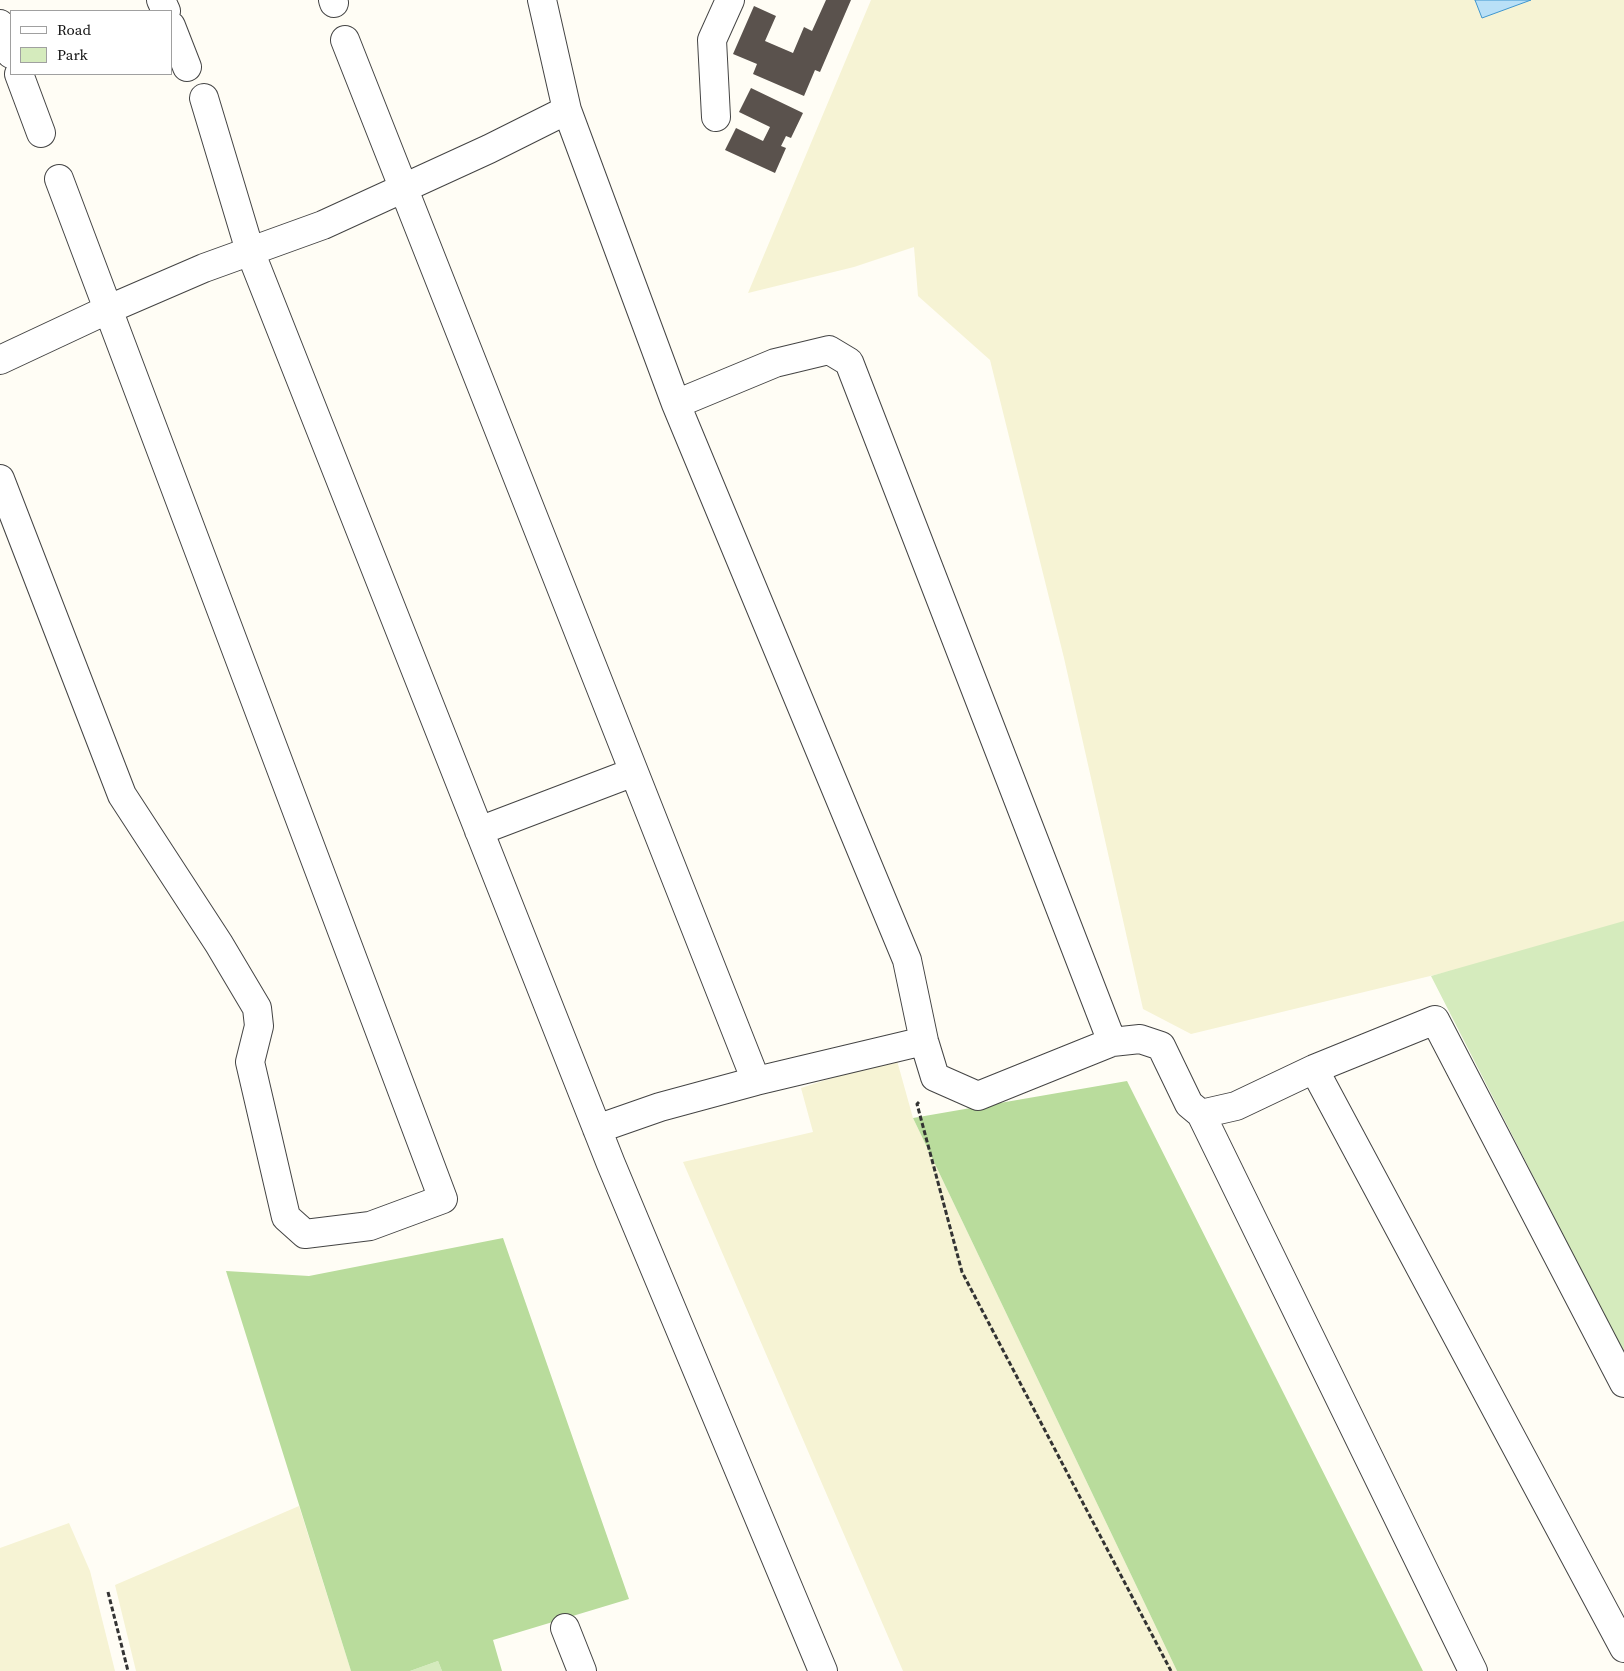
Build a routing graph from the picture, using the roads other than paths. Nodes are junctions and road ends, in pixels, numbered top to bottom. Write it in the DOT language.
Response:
graph roads {
  1 [pos="542,0"];
  2 [pos="730,0"];
  3 [pos="0,24"];
  4 [pos="172,29"];
  5 [pos="345,40"];
  6 [pos="10,51"];
  7 [pos="187,67"];
  8 [pos="19,75"];
  9 [pos="204,98"];
  10 [pos="567,110"];
  11 [pos="716,117"];
  12 [pos="41,133"];
  13 [pos="59,179"];
  14 [pos="402,188"];
  15 [pos="250,251"];
  16 [pos="109,309"];
  17 [pos="0,360"];
  18 [pos="676,404"];
  19 [pos="0,478"];
  20 [pos="634,772"];
  21 [pos="479,831"];
  22 [pos="924,1041"];
  23 [pos="1112,1042"];
  24 [pos="1314,1069"];
  25 [pos="756,1080"];
  26 [pos="1201,1114"];
  27 [pos="597,1129"];
  28 [pos="1624,1383"];
  29 [pos="565,1628"];
  30 [pos="1624,1648"];
  31 [pos="582,1671"];
  32 [pos="823,1671"];
  33 [pos="1474,1671"];
  1 -- 10 [label="street"];
  2 -- 11 [label="street"];
  3 -- 6 [label="street"];
  4 -- 7 [label="street"];
  5 -- 14 [label="street"];
  8 -- 12 [label="street"];
  9 -- 15 [label="street"];
  10 -- 14 [label="street"];
  10 -- 18 [label="street"];
  13 -- 16 [label="street"];
  14 -- 15 [label="street"];
  14 -- 20 [label="street"];
  15 -- 16 [label="street"];
  15 -- 21 [label="street"];
  16 -- 17 [label="street"];
  16 -- 19 [label="street"];
  18 -- 22 [label="street"];
  18 -- 23 [label="street"];
  20 -- 21 [label="street"];
  20 -- 25 [label="street"];
  21 -- 27 [label="street"];
  22 -- 23 [label="street"];
  22 -- 25 [label="street"];
  23 -- 26 [label="street"];
  24 -- 26 [label="street"];
  24 -- 28 [label="street"];
  24 -- 30 [label="street"];
  25 -- 27 [label="street"];
  26 -- 33 [label="street"];
  27 -- 32 [label="street"];
  29 -- 31 [label="street"];
}
